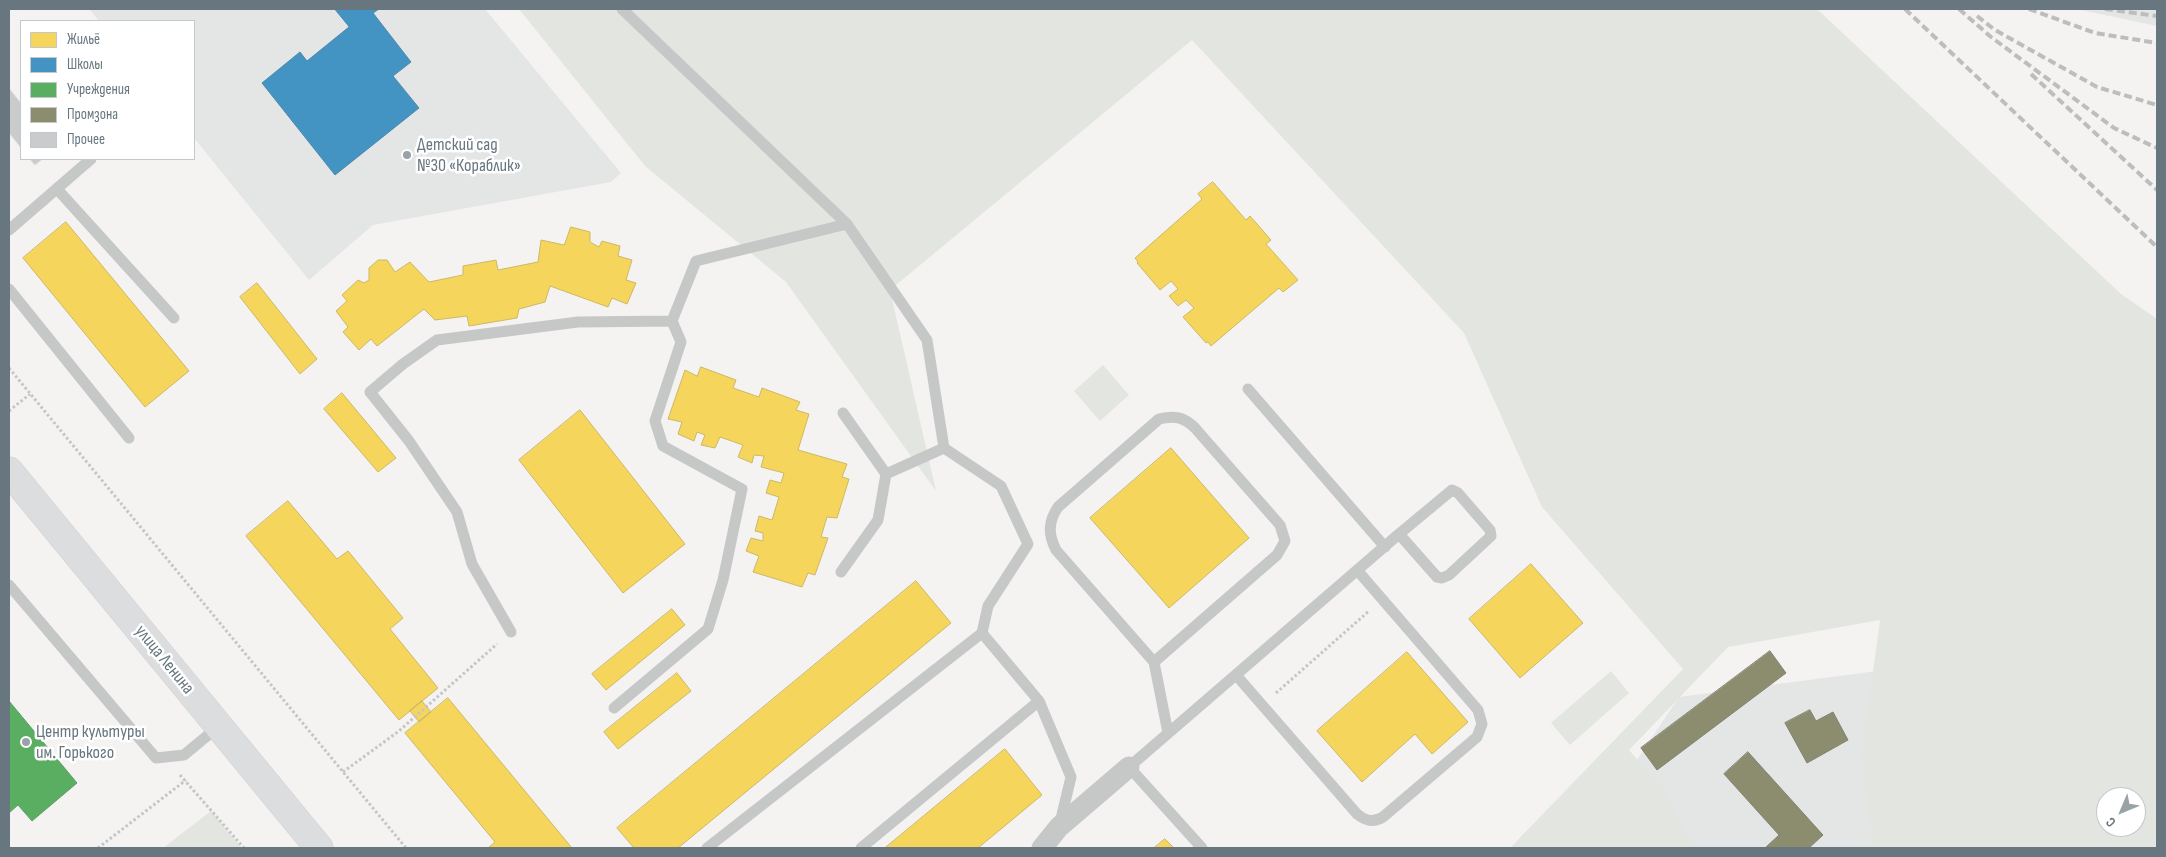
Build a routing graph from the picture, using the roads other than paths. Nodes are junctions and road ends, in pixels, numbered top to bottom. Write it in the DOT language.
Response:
graph roads {
  1 [pos="622,9"];
  2 [pos="90,160"];
  3 [pos="58,189"];
  4 [pos="847,224"];
  5 [pos="9,230"];
  6 [pos="9,289"];
  7 [pos="174,318"];
  8 [pos="672,321"];
  9 [pos="1248,390"];
  10 [pos="843,413"];
  11 [pos="130,438"];
  12 [pos="944,448"];
  13 [pos="9,471"];
  14 [pos="886,474"];
  15 [pos="1399,534"];
  16 [pos="1385,547"];
  17 [pos="1357,570"];
  18 [pos="841,572"];
  19 [pos="9,586"];
  20 [pos="510,632"];
  21 [pos="982,633"];
  22 [pos="1154,662"];
  23 [pos="1236,675"];
  24 [pos="1039,702"];
  25 [pos="614,708"];
  26 [pos="219,726"];
  27 [pos="1168,733"];
  28 [pos="1129,767"];
  29 [pos="1059,827"];
  30 [pos="319,848"];
  31 [pos="707,848"];
  32 [pos="861,848"];
  33 [pos="1042,848"];
  34 [pos="1202,848"];
  1 -- 4 [label="lane"];
  2 -- 3 [label="lane"];
  3 -- 5 [label="lane"];
  3 -- 7 [label="lane"];
  4 -- 8 [label="lane"];
  4 -- 12 [label="lane"];
  6 -- 11 [label="lane"];
  8 -- 20 [label="lane"];
  8 -- 25 [label="lane"];
  9 -- 16 [label="lane"];
  10 -- 14 [label="lane"];
  12 -- 14 [label="lane"];
  12 -- 21 [label="lane"];
  13 -- 26 [label="main road, улица Ленина"];
  14 -- 18 [label="lane"];
  15 -- 15 [label="lane"];
  15 -- 16 [label="lane"];
  16 -- 17 [label="lane"];
  17 -- 23 [label="lane"];
  17 -- 23 [label="lane"];
  19 -- 26 [label="lane"];
  21 -- 24 [label="lane"];
  21 -- 31 [label="lane"];
  22 -- 22 [label="lane"];
  22 -- 27 [label="lane"];
  23 -- 27 [label="lane"];
  24 -- 29 [label="lane"];
  24 -- 32 [label="lane"];
  26 -- 30 [label="main road, улица Ленина"];
  27 -- 28 [label="lane"];
  28 -- 29 [label="street"];
  28 -- 34 [label="lane"];
  29 -- 33 [label="street"];
}
